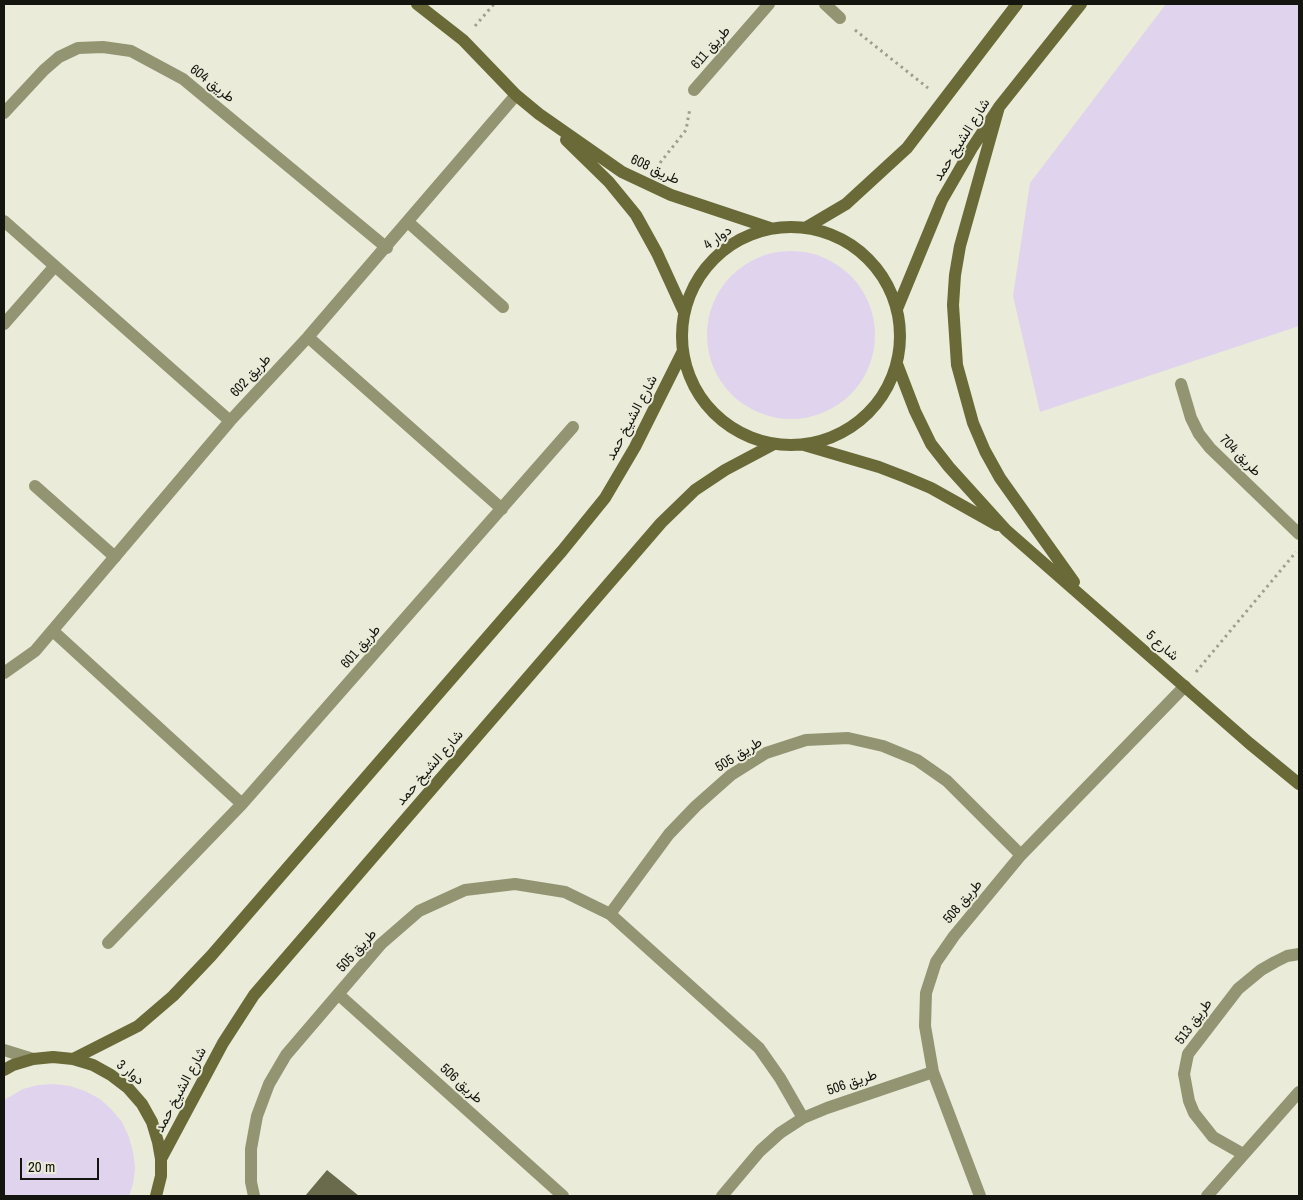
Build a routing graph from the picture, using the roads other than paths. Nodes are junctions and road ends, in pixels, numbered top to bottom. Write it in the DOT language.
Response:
graph roads {
  1 [pos="418,4"];
  2 [pos="769,4"];
  3 [pos="825,4"];
  4 [pos="1018,4"];
  5 [pos="1081,4"];
  6 [pos="840,18"];
  7 [pos="694,90"];
  8 [pos="516,95"];
  9 [pos="1000,107"];
  10 [pos="4,113"];
  11 [pos="539,114"];
  12 [pos="4,221"];
  13 [pos="408,222"];
  14 [pos="770,228"];
  15 [pos="807,228"];
  16 [pos="387,248"];
  17 [pos="54,267"];
  18 [pos="504,307"];
  19 [pos="897,309"];
  20 [pos="684,312"];
  21 [pos="4,324"];
  22 [pos="308,337"];
  23 [pos="683,351"];
  24 [pos="897,364"];
  25 [pos="1181,384"];
  26 [pos="230,421"];
  27 [pos="573,427"];
  28 [pos="774,444"];
  29 [pos="802,445"];
  30 [pos="34,486"];
  31 [pos="502,509"];
  32 [pos="1006,530"];
  33 [pos="1299,534"];
  34 [pos="115,557"];
  35 [pos="1085,598"];
  36 [pos="53,631"];
  37 [pos="4,673"];
  38 [pos="1185,686"];
  39 [pos="1299,784"];
  40 [pos="242,804"];
  41 [pos="1021,855"];
  42 [pos="610,914"];
  43 [pos="108,943"];
  44 [pos="1299,954"];
  45 [pos="338,994"];
  46 [pos="4,1050"];
  47 [pos="32,1059"];
  48 [pos="73,1059"];
  49 [pos="4,1070"];
  50 [pos="933,1072"];
  51 [pos="1299,1092"];
  52 [pos="803,1118"];
  53 [pos="1243,1154"];
  54 [pos="161,1159"];
  55 [pos="158,1195"];
  56 [pos="254,1196"];
  57 [pos="563,1196"];
  58 [pos="722,1196"];
  59 [pos="980,1196"];
  60 [pos="1207,1196"];
  1 -- 8 [label="main road, طريق 608"];
  2 -- 7 [label="street, طريق 611"];
  3 -- 6 [label="street"];
  4 -- 15 [label="main road"];
  5 -- 9 [label="main road, شارع الشيخ حمد"];
  8 -- 11 [label="main road, طريق 608"];
  8 -- 13 [label="street, طريق 602"];
  9 -- 19 [label="main road, شارع الشيخ حمد"];
  9 -- 35 [label="main road"];
  10 -- 16 [label="street, طريق 604"];
  11 -- 14 [label="main road, طريق 608"];
  11 -- 20 [label="main road, طريق 608"];
  12 -- 17 [label="street"];
  13 -- 16 [label="street, طريق 602"];
  13 -- 18 [label="street"];
  14 -- 15 [label="main road, دوار 4"];
  14 -- 20 [label="main road, دوار 4"];
  15 -- 19 [label="main road, دوار 4"];
  16 -- 22 [label="street, طريق 602"];
  17 -- 21 [label="street"];
  17 -- 26 [label="street"];
  19 -- 24 [label="main road, دوار 4"];
  20 -- 23 [label="main road, دوار 4"];
  22 -- 26 [label="street, طريق 602"];
  22 -- 31 [label="street"];
  23 -- 28 [label="main road, دوار 4"];
  23 -- 48 [label="main road, شارع الشيخ حمد"];
  24 -- 29 [label="main road, دوار 4"];
  24 -- 32 [label="main road, شارع 5"];
  25 -- 33 [label="street, طريق 704"];
  26 -- 34 [label="street, طريق 602"];
  27 -- 31 [label="street, طريق 601"];
  28 -- 29 [label="main road, دوار 4"];
  28 -- 54 [label="main road, شارع الشيخ حمد"];
  29 -- 32 [label="main road, شارع 5"];
  30 -- 34 [label="street"];
  31 -- 40 [label="street, طريق 601"];
  32 -- 35 [label="main road, شارع 5"];
  34 -- 36 [label="street, طريق 602"];
  35 -- 38 [label="main road, شارع 5"];
  36 -- 37 [label="street, طريق 602"];
  36 -- 40 [label="street"];
  38 -- 39 [label="main road, شارع 5"];
  38 -- 41 [label="street, طريق 508"];
  40 -- 43 [label="street, طريق 601"];
  41 -- 42 [label="street, طريق 505"];
  41 -- 50 [label="street, طريق 508"];
  42 -- 45 [label="street, طريق 505"];
  42 -- 52 [label="street, طريق 505"];
  44 -- 53 [label="street, طريق 513"];
  45 -- 56 [label="street, طريق 505"];
  45 -- 57 [label="street, طريق 506"];
  46 -- 47 [label="street"];
  47 -- 48 [label="main road, دوار 3"];
  47 -- 49 [label="main road, دوار 3"];
  48 -- 54 [label="main road, دوار 3"];
  50 -- 52 [label="street, طريق 506"];
  50 -- 59 [label="street, طريق 508"];
  51 -- 53 [label="street"];
  52 -- 58 [label="street, طريق 506"];
  53 -- 60 [label="street"];
  54 -- 55 [label="main road, دوار 3"];
}
